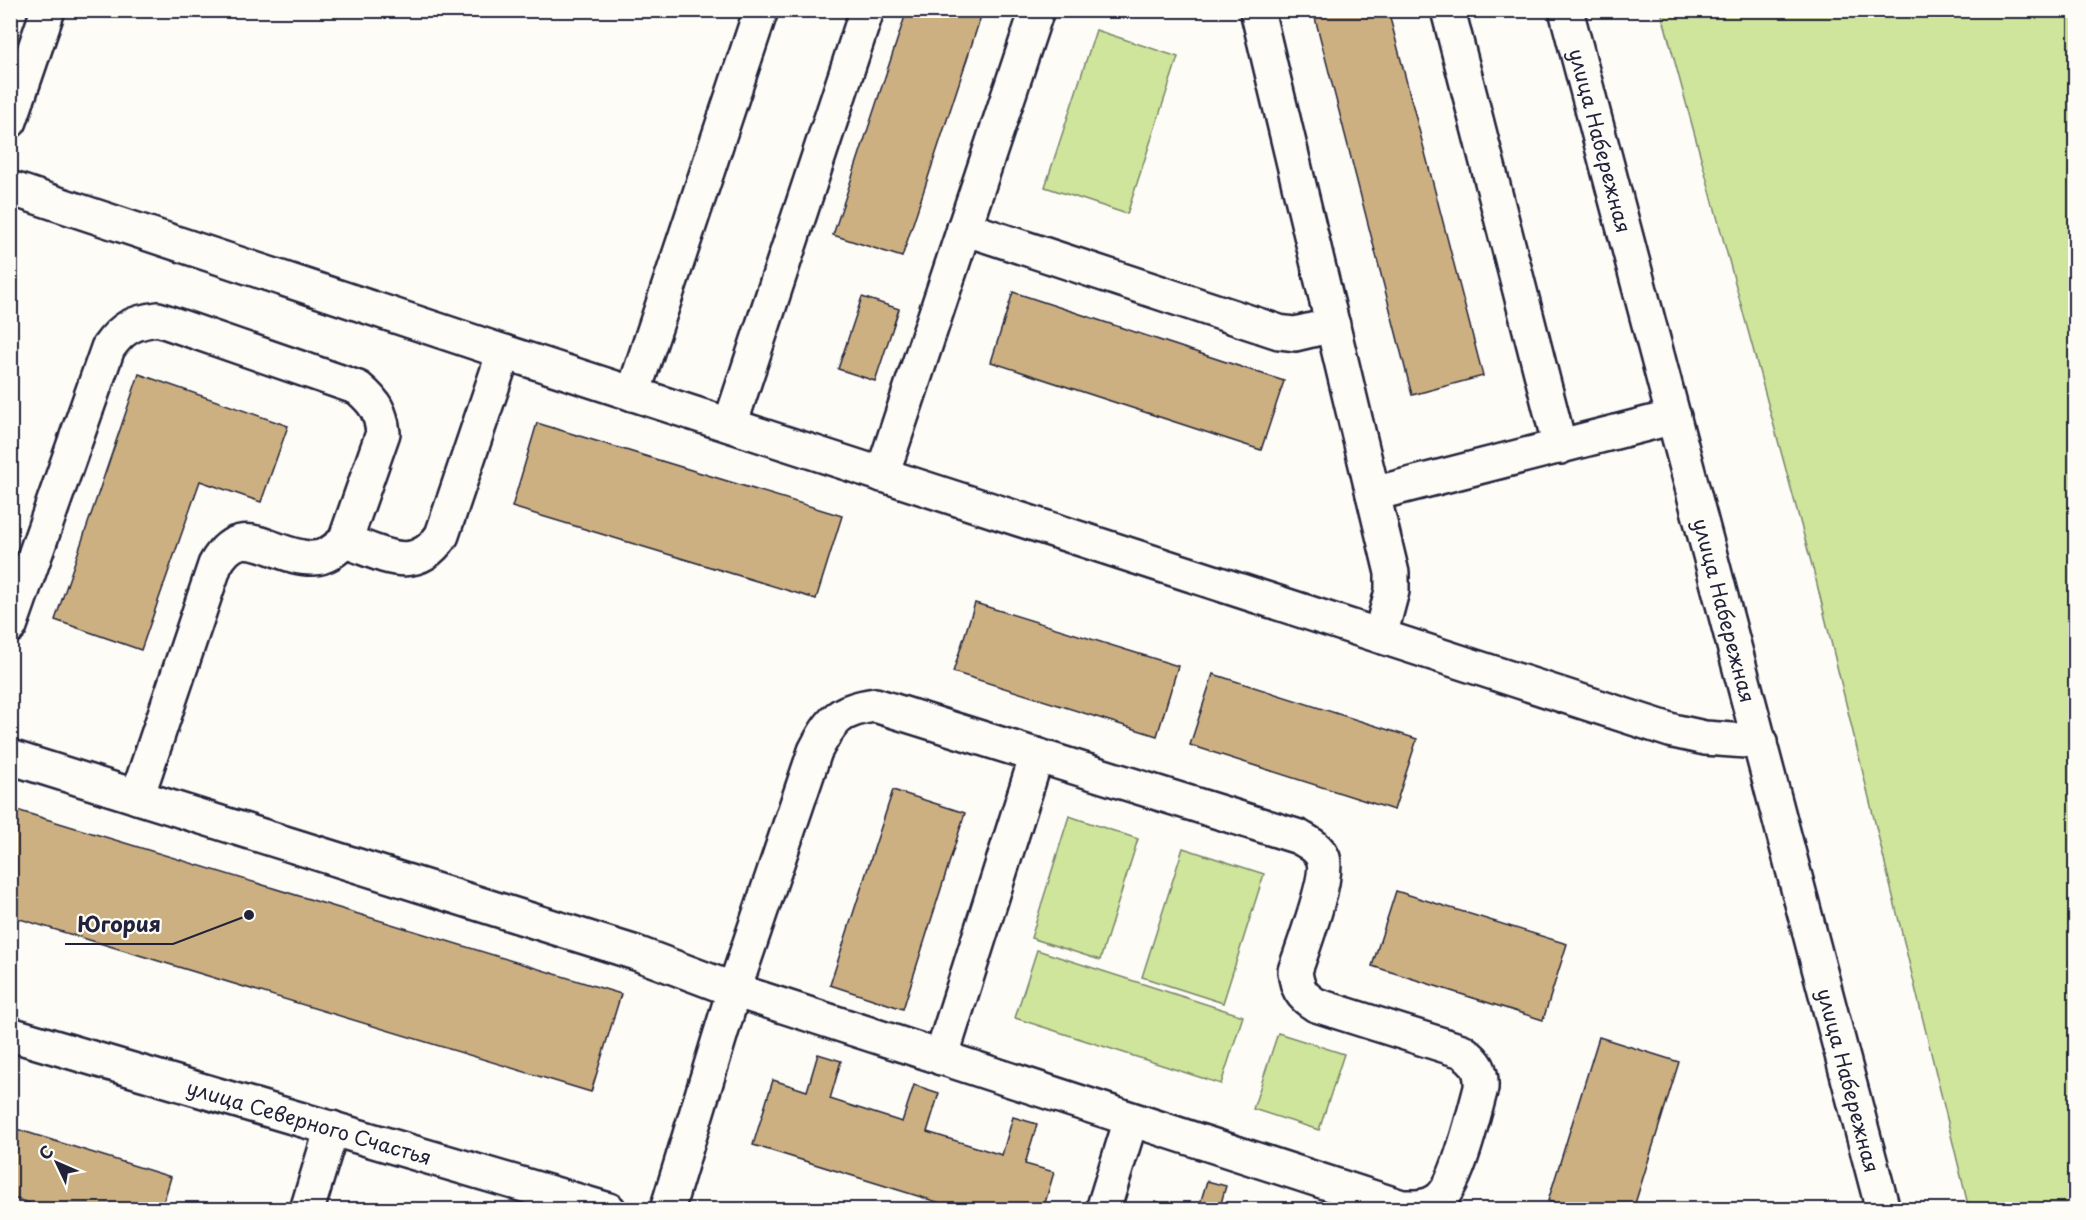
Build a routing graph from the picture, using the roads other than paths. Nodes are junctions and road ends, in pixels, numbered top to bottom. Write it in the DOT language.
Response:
graph roads {
  1 [pos="48,10"];
  2 [pos="761,10"];
  3 [pos="867,10"];
  4 [pos="1037,10"];
  5 [pos="1257,10"];
  6 [pos="1448,10"];
  7 [pos="1566,10"];
  8 [pos="10,121"];
  9 [pos="10,188"];
  10 [pos="964,228"];
  11 [pos="1333,325"];
  12 [pos="504,352"];
  13 [pos="633,394"];
  14 [pos="1674,417"];
  15 [pos="730,425"];
  16 [pos="1560,447"];
  17 [pos="882,475"];
  18 [pos="1373,494"];
  19 [pos="345,541"];
  20 [pos="10,626"];
  21 [pos="1380,636"];
  22 [pos="1760,742"];
  23 [pos="1037,755"];
  24 [pos="10,757"];
  25 [pos="137,797"];
  26 [pos="734,990"];
  27 [pos="10,1034"];
  28 [pos="941,1058"];
  29 [pos="1131,1120"];
  30 [pos="332,1128"];
  31 [pos="307,1209"];
  32 [pos="609,1209"];
  33 [pos="667,1209"];
  34 [pos="1103,1209"];
  35 [pos="1883,1209"];
  1 -- 8 [label="street"];
  2 -- 13 [label="street"];
  3 -- 15 [label="street"];
  4 -- 10 [label="street"];
  5 -- 11 [label="street"];
  6 -- 16 [label="street"];
  7 -- 14 [label="street, улица Набережная"];
  9 -- 12 [label="street"];
  10 -- 11 [label="street"];
  10 -- 17 [label="street"];
  11 -- 18 [label="street"];
  12 -- 13 [label="street"];
  12 -- 19 [label="street"];
  13 -- 15 [label="street"];
  14 -- 16 [label="street"];
  14 -- 22 [label="street, улица Набережная"];
  15 -- 17 [label="street"];
  16 -- 18 [label="street"];
  17 -- 21 [label="street"];
  18 -- 21 [label="street"];
  19 -- 20 [label="street"];
  19 -- 25 [label="street"];
  21 -- 22 [label="street"];
  22 -- 35 [label="street, улица Набережная"];
  23 -- 26 [label="street"];
  23 -- 28 [label="street"];
  23 -- 29 [label="street"];
  24 -- 25 [label="street"];
  25 -- 26 [label="street"];
  26 -- 28 [label="street"];
  26 -- 33 [label="street"];
  27 -- 30 [label="street, улица Северного Счастья"];
  28 -- 29 [label="street"];
  29 -- 34 [label="street"];
  30 -- 31 [label="street"];
  30 -- 32 [label="street, улица Северного Счастья"];
}
